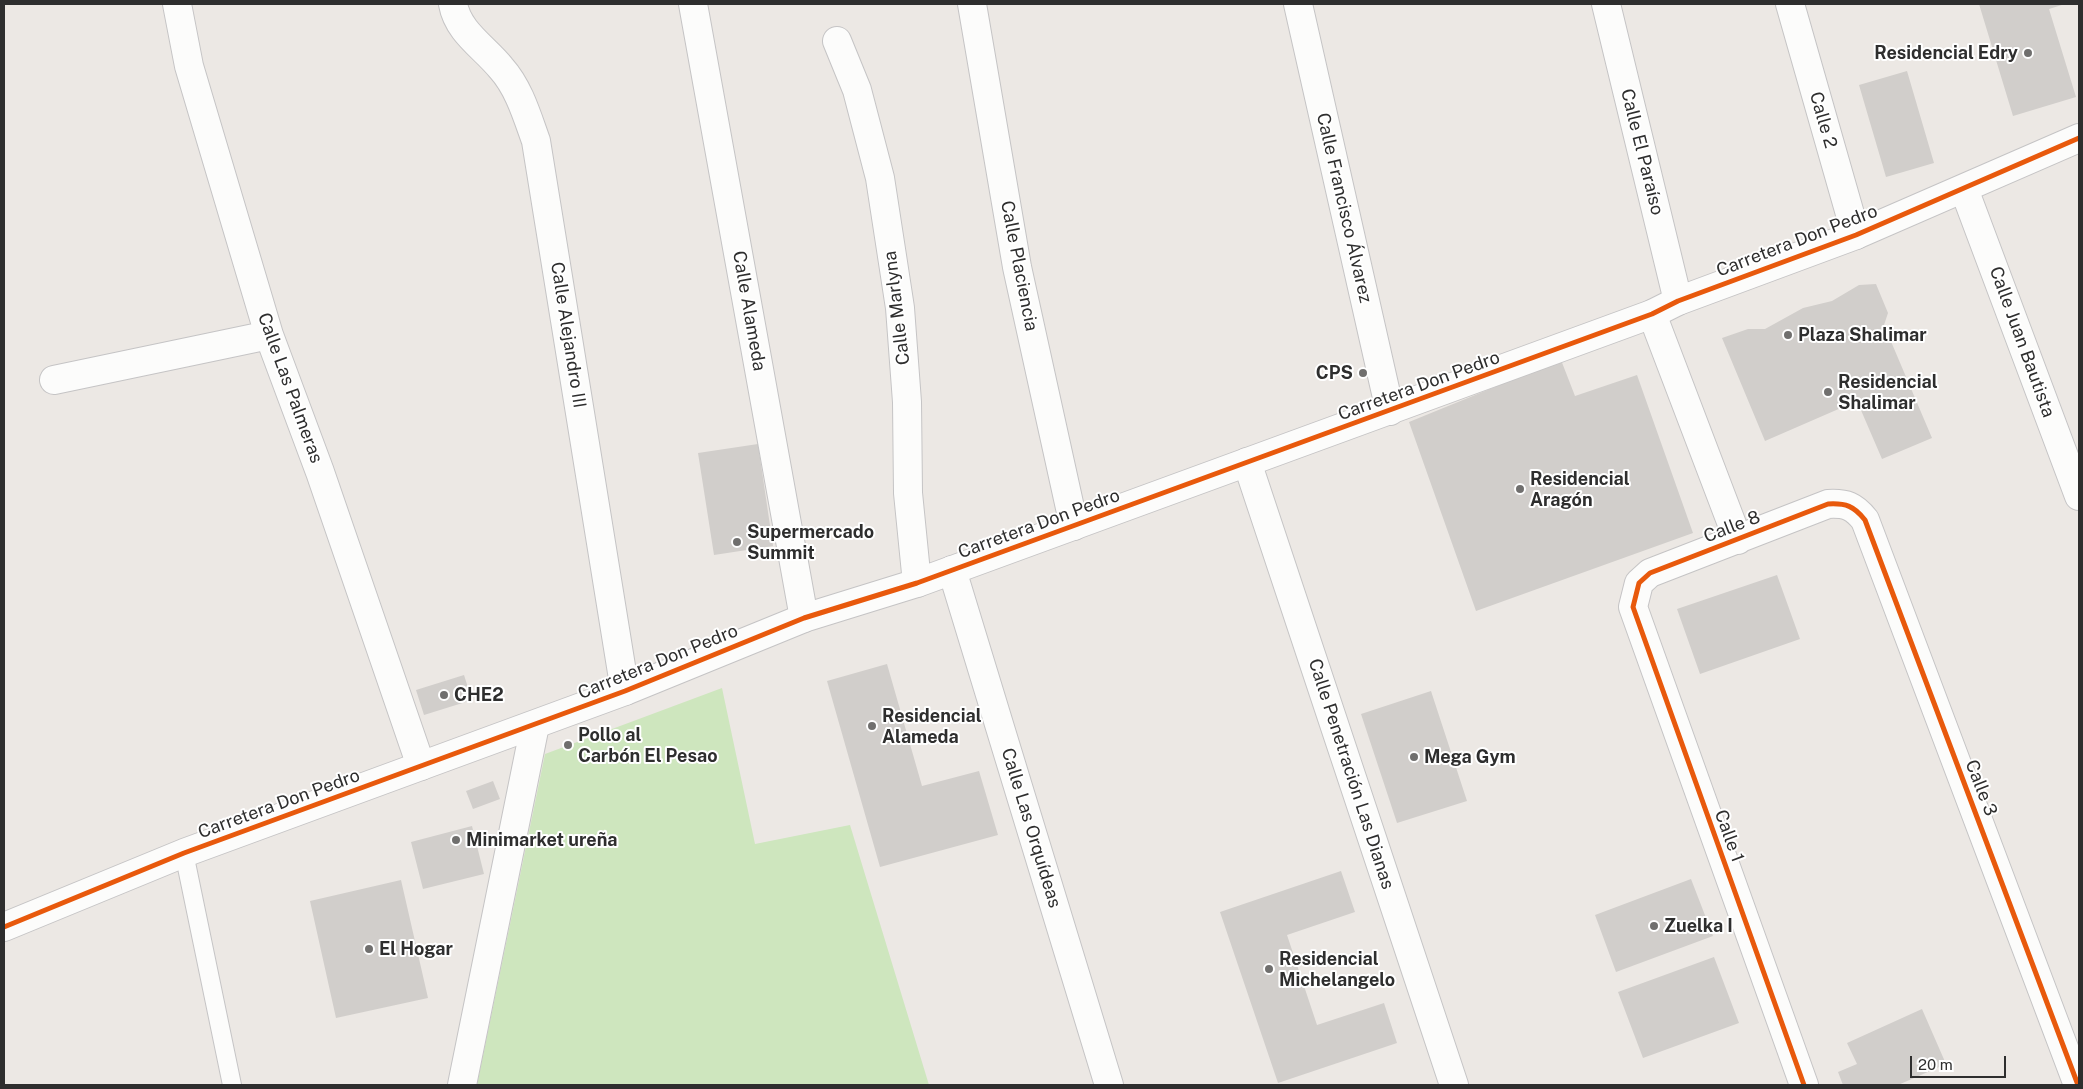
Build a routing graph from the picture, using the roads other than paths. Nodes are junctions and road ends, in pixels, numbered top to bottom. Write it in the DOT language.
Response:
graph roads {
  1 [pos="177,4"];
  2 [pos="453,4"];
  3 [pos="693,4"];
  4 [pos="972,4"];
  5 [pos="1298,4"];
  6 [pos="1606,4"];
  7 [pos="1790,4"];
  8 [pos="837,41"];
  9 [pos="2079,138"];
  10 [pos="1964,188"];
  11 [pos="1856,235"];
  12 [pos="1678,301"];
  13 [pos="1652,314"];
  14 [pos="268,335"];
  15 [pos="54,380"];
  16 [pos="1390,411"];
  17 [pos="1248,462"];
  18 [pos="2079,496"];
  19 [pos="1850,506"];
  20 [pos="1074,526"];
  21 [pos="1738,540"];
  22 [pos="952,570"];
  23 [pos="917,583"];
  24 [pos="1635,596"];
  25 [pos="804,618"];
  26 [pos="625,691"];
  27 [pos="535,725"];
  28 [pos="420,766"];
  29 [pos="184,853"];
  30 [pos="4,926"];
  31 [pos="232,1085"];
  32 [pos="462,1085"];
  33 [pos="1109,1085"];
  34 [pos="1454,1085"];
  35 [pos="1804,1085"];
  36 [pos="2078,1085"];
  1 -- 14 [label="street, Calle Las Palmeras"];
  2 -- 26 [label="street, Calle Alejandro III"];
  3 -- 25 [label="street, Calle Alameda"];
  4 -- 20 [label="street, Calle Placiencia"];
  5 -- 16 [label="street, Calle Francisco Álvarez"];
  6 -- 12 [label="street, Calle El Paraíso"];
  7 -- 11 [label="street, Calle 2"];
  8 -- 23 [label="street, Calle Marlyna"];
  9 -- 10 [label="street, Carretera Don Pedro"];
  10 -- 11 [label="street, Carretera Don Pedro"];
  10 -- 18 [label="street, Calle Juan Bautista"];
  11 -- 12 [label="street, Carretera Don Pedro"];
  12 -- 13 [label="street, Carretera Don Pedro"];
  13 -- 16 [label="street, Carretera Don Pedro"];
  13 -- 21 [label="street"];
  14 -- 15 [label="street"];
  14 -- 28 [label="street, Calle Las Palmeras"];
  16 -- 17 [label="street, Carretera Don Pedro"];
  17 -- 20 [label="street, Carretera Don Pedro"];
  17 -- 34 [label="street, Calle Penetración Las Dianas"];
  19 -- 21 [label="street, Calle 8"];
  19 -- 36 [label="street, Calle 3"];
  20 -- 22 [label="street, Carretera Don Pedro"];
  21 -- 24 [label="street, Calle 8"];
  22 -- 23 [label="street, Carretera Don Pedro"];
  22 -- 33 [label="street, Calle Las Orquídeas"];
  23 -- 25 [label="street, Carretera Don Pedro"];
  24 -- 35 [label="street, Calle 1"];
  25 -- 26 [label="street, Carretera Don Pedro"];
  26 -- 27 [label="street, Carretera Don Pedro"];
  27 -- 28 [label="street, Carretera Don Pedro"];
  27 -- 32 [label="street"];
  28 -- 29 [label="street, Carretera Don Pedro"];
  29 -- 30 [label="street, Carretera Don Pedro"];
  29 -- 31 [label="lane"];
}
